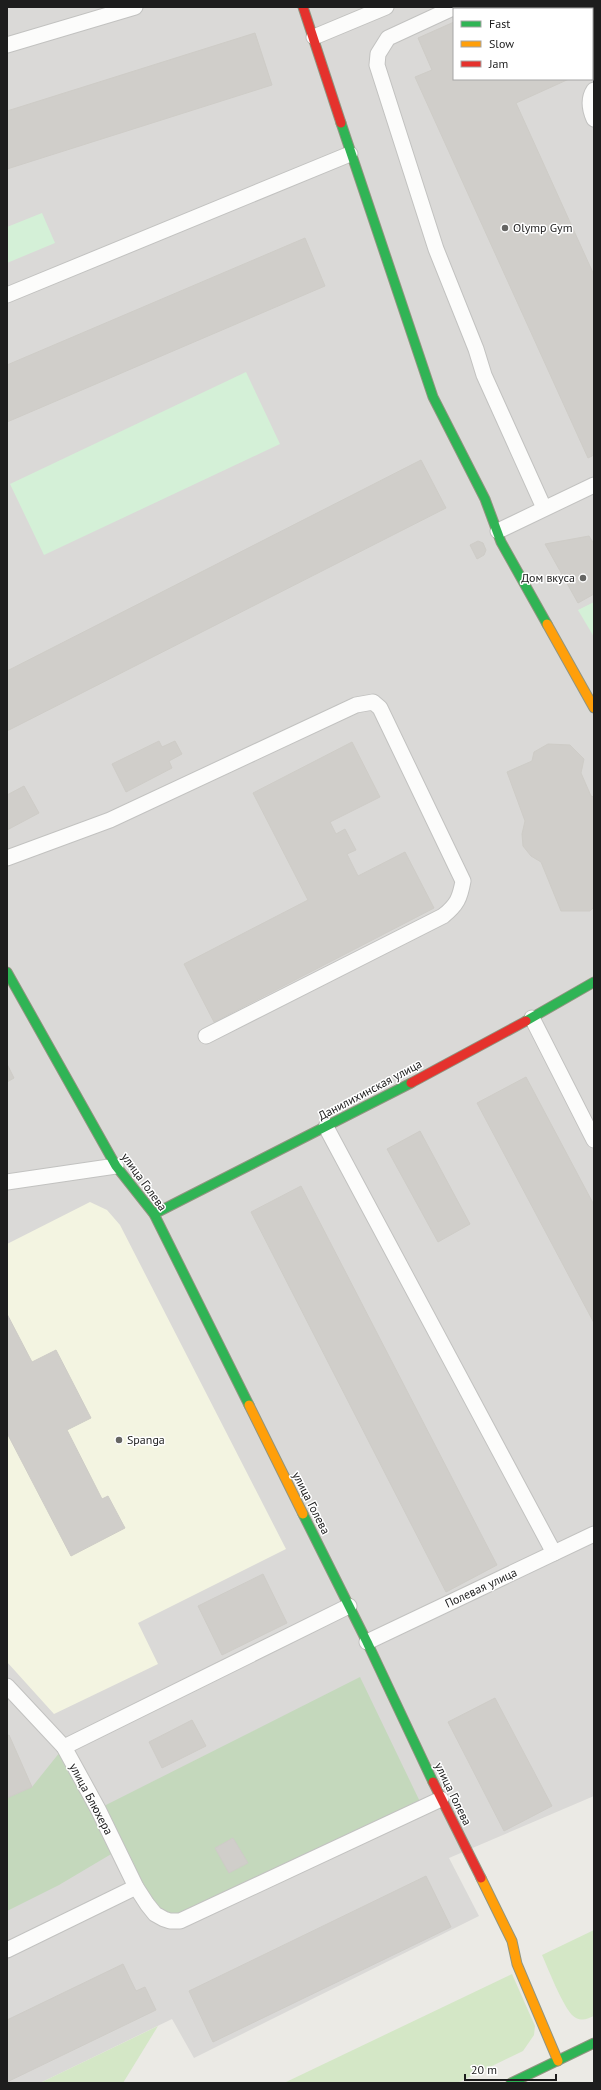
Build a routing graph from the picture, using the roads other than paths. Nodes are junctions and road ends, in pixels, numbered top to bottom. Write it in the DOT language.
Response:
graph roads {
  1 [pos="135,7"];
  2 [pos="303,7"];
  3 [pos="386,7"];
  4 [pos="455,7"];
  5 [pos="314,37"];
  6 [pos="7,45"];
  7 [pos="594,90"];
  8 [pos="594,119"];
  9 [pos="350,154"];
  10 [pos="7,295"];
  11 [pos="594,485"];
  12 [pos="544,508"];
  13 [pos="498,531"];
  14 [pos="594,708"];
  15 [pos="7,858"];
  16 [pos="7,972"];
  17 [pos="594,982"];
  18 [pos="532,1018"];
  19 [pos="206,1036"];
  20 [pos="326,1127"];
  21 [pos="594,1140"];
  22 [pos="116,1166"];
  23 [pos="7,1182"];
  24 [pos="154,1214"];
  25 [pos="594,1534"];
  26 [pos="554,1553"];
  27 [pos="350,1606"];
  28 [pos="368,1642"];
  29 [pos="10,1694"];
  30 [pos="64,1747"];
  31 [pos="441,1799"];
  32 [pos="136,1887"];
  33 [pos="7,1950"];
  34 [pos="594,2043"];
  35 [pos="558,2061"];
  36 [pos="511,2083"];
  1 -- 6 [label="lane"];
  2 -- 5 [label="street"];
  3 -- 5 [label="lane"];
  4 -- 12 [label="lane"];
  5 -- 9 [label="street"];
  7 -- 8 [label="lane"];
  9 -- 10 [label="lane"];
  9 -- 13 [label="street"];
  11 -- 12 [label="lane"];
  12 -- 13 [label="lane"];
  13 -- 14 [label="street"];
  15 -- 19 [label="lane"];
  16 -- 22 [label="street, улица Голева"];
  17 -- 18 [label="street, Данилихинская улица"];
  18 -- 20 [label="street, Данилихинская улица"];
  18 -- 21 [label="lane"];
  20 -- 24 [label="street, Данилихинская улица"];
  20 -- 26 [label="lane"];
  22 -- 23 [label="lane"];
  22 -- 24 [label="street, улица Голева"];
  24 -- 27 [label="street, улица Голева"];
  25 -- 26 [label="lane, Полевая улица"];
  26 -- 28 [label="lane, Полевая улица"];
  27 -- 28 [label="street, улица Голева"];
  27 -- 30 [label="lane"];
  28 -- 31 [label="street, улица Голева"];
  29 -- 30 [label="lane, улица Блюхера"];
  30 -- 32 [label="lane, улица Блюхера"];
  31 -- 32 [label="lane, улица Блюхера"];
  31 -- 35 [label="street, улица Голева"];
  32 -- 33 [label="lane"];
  34 -- 35 [label="street"];
  35 -- 36 [label="street"];
}
